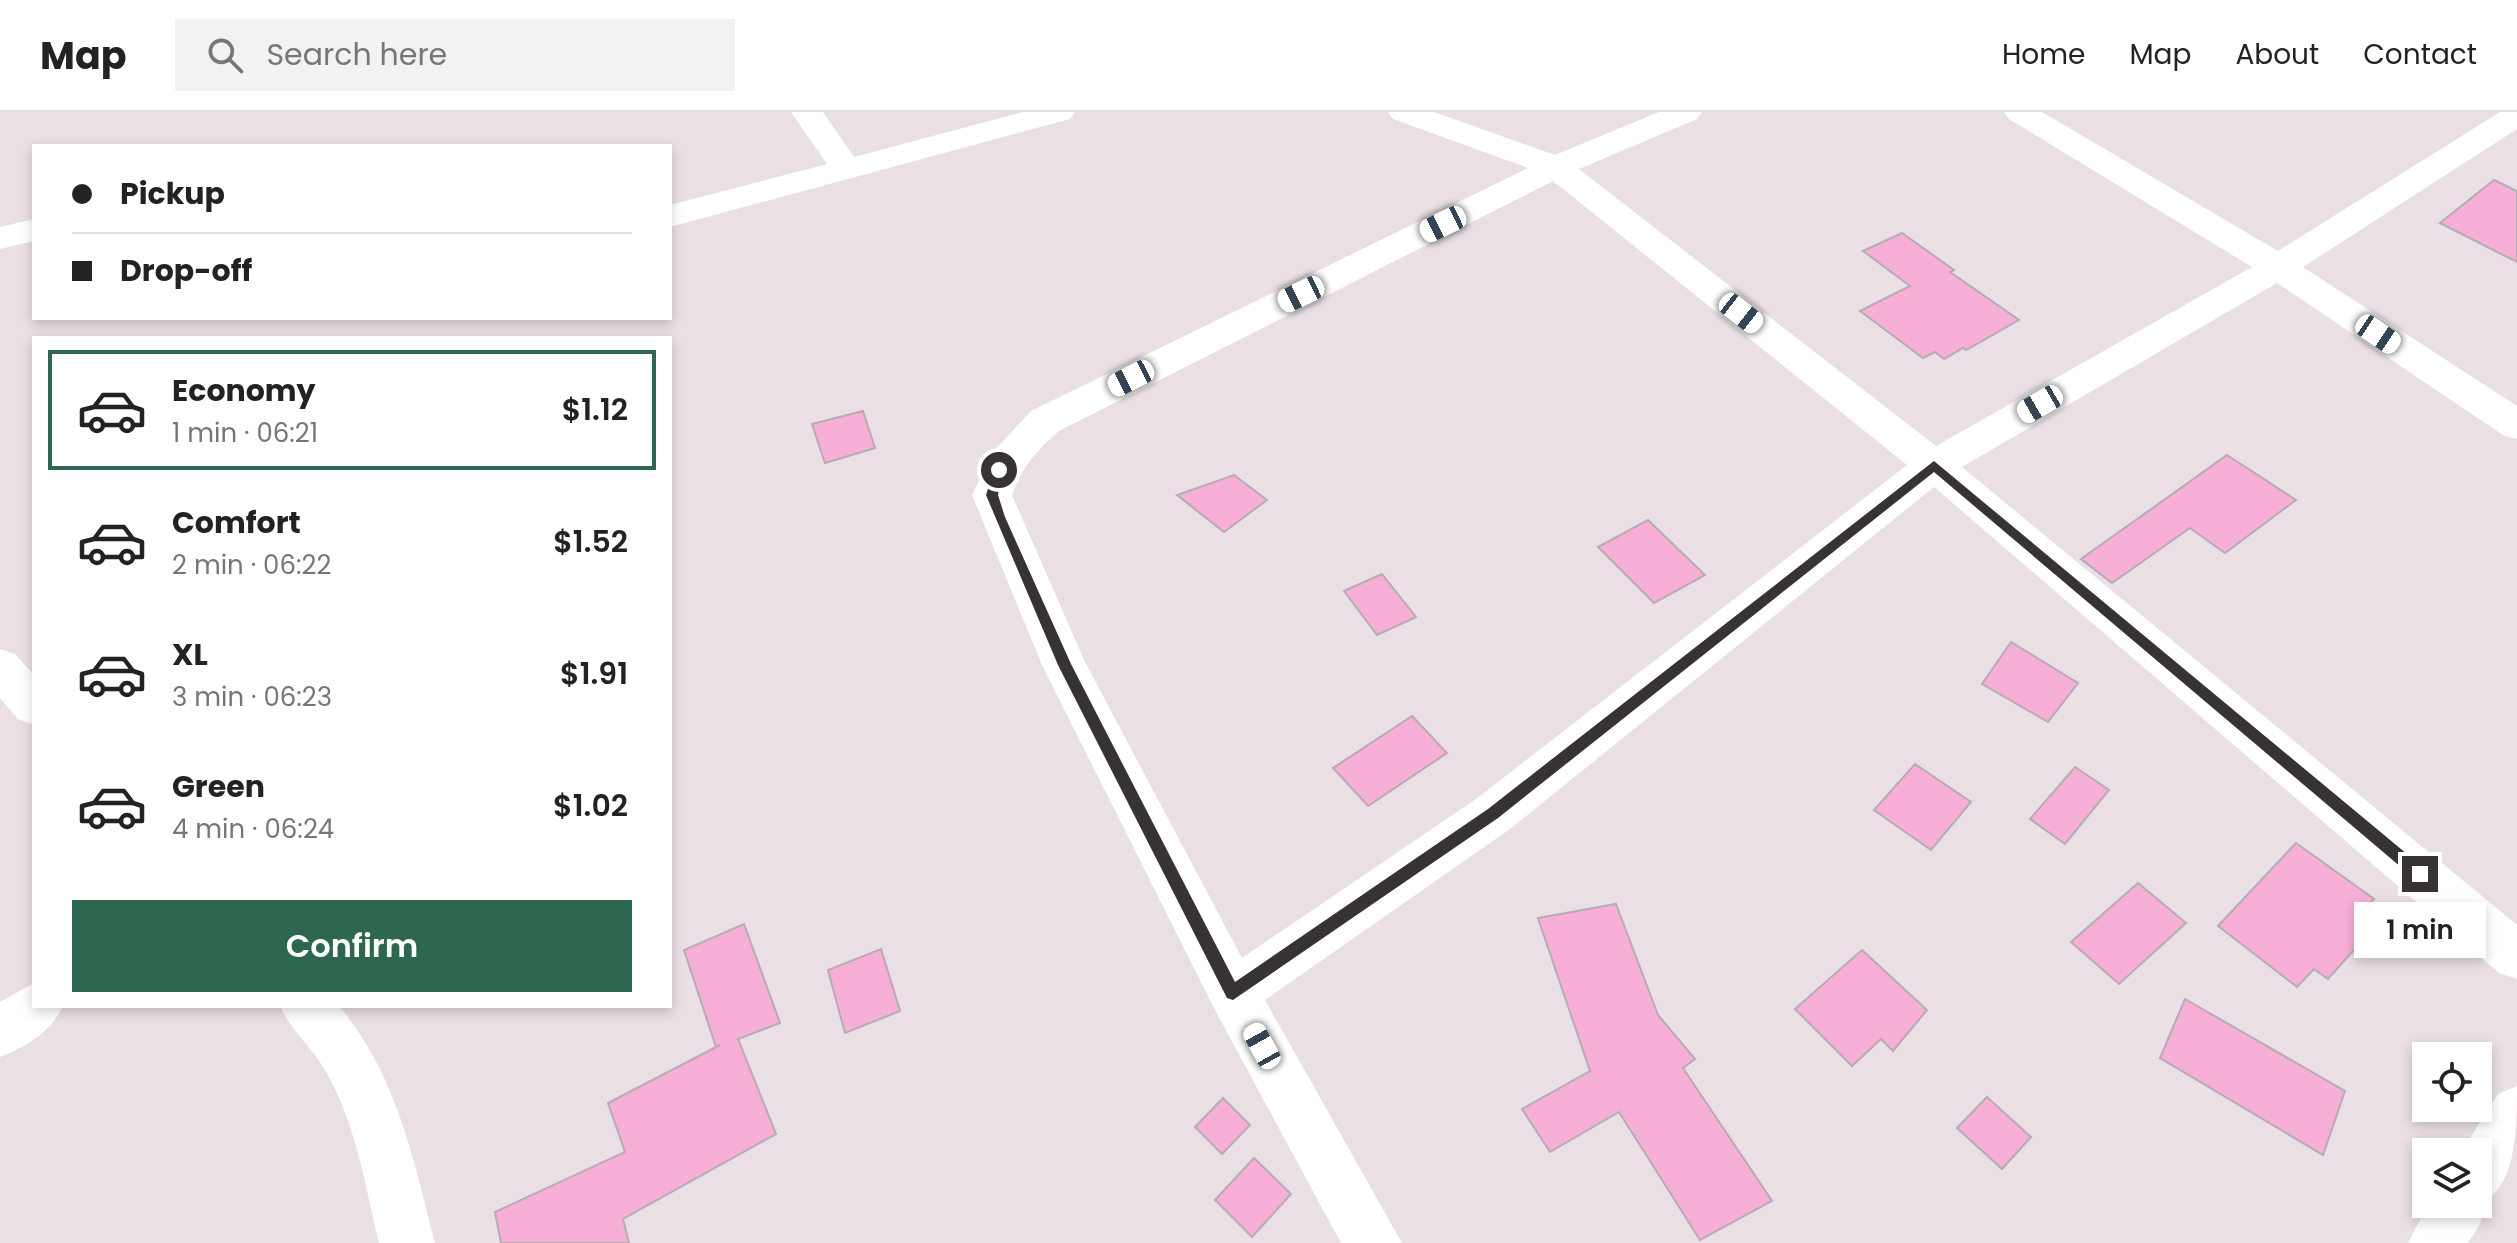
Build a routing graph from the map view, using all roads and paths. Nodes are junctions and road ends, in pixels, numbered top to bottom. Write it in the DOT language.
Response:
graph roads {
  1 [pos="807,112"];
  2 [pos="1059,112"];
  3 [pos="1404,112"];
  4 [pos="1686,112"];
  5 [pos="2020,112"];
  6 [pos="2517,115"];
  7 [pos="1556,167"];
  8 [pos="846,168"];
  9 [pos="672,215"];
  10 [pos="32,230"];
  11 [pos="0,238"];
  12 [pos="2278,267"];
  13 [pos="2517,425"];
  14 [pos="1934,465"];
  15 [pos="0,667"];
  16 [pos="32,704"];
  17 [pos="2517,956"];
  18 [pos="1233,993"];
  19 [pos="34,1008"];
  20 [pos="308,1008"];
  21 [pos="0,1032"];
  22 [pos="2517,1113"];
  23 [pos="2492,1153"];
  24 [pos="2451,1218"];
  25 [pos="407,1243"];
  26 [pos="1374,1243"];
  27 [pos="2436,1243"];
  1 -- 8 [label="street"];
  2 -- 8 [label="street"];
  3 -- 7 [label="street"];
  4 -- 7 [label="street"];
  5 -- 12 [label="street"];
  6 -- 12 [label="street"];
  7 -- 14 [label="street"];
  7 -- 18 [label="street"];
  8 -- 9 [label="street"];
  10 -- 11 [label="street"];
  12 -- 13 [label="street"];
  12 -- 14 [label="street"];
  14 -- 17 [label="street"];
  14 -- 18 [label="street"];
  15 -- 16 [label="street"];
  18 -- 26 [label="street"];
  19 -- 21 [label="street"];
  20 -- 25 [label="street"];
  22 -- 23 [label="street"];
  24 -- 27 [label="street"];
}
